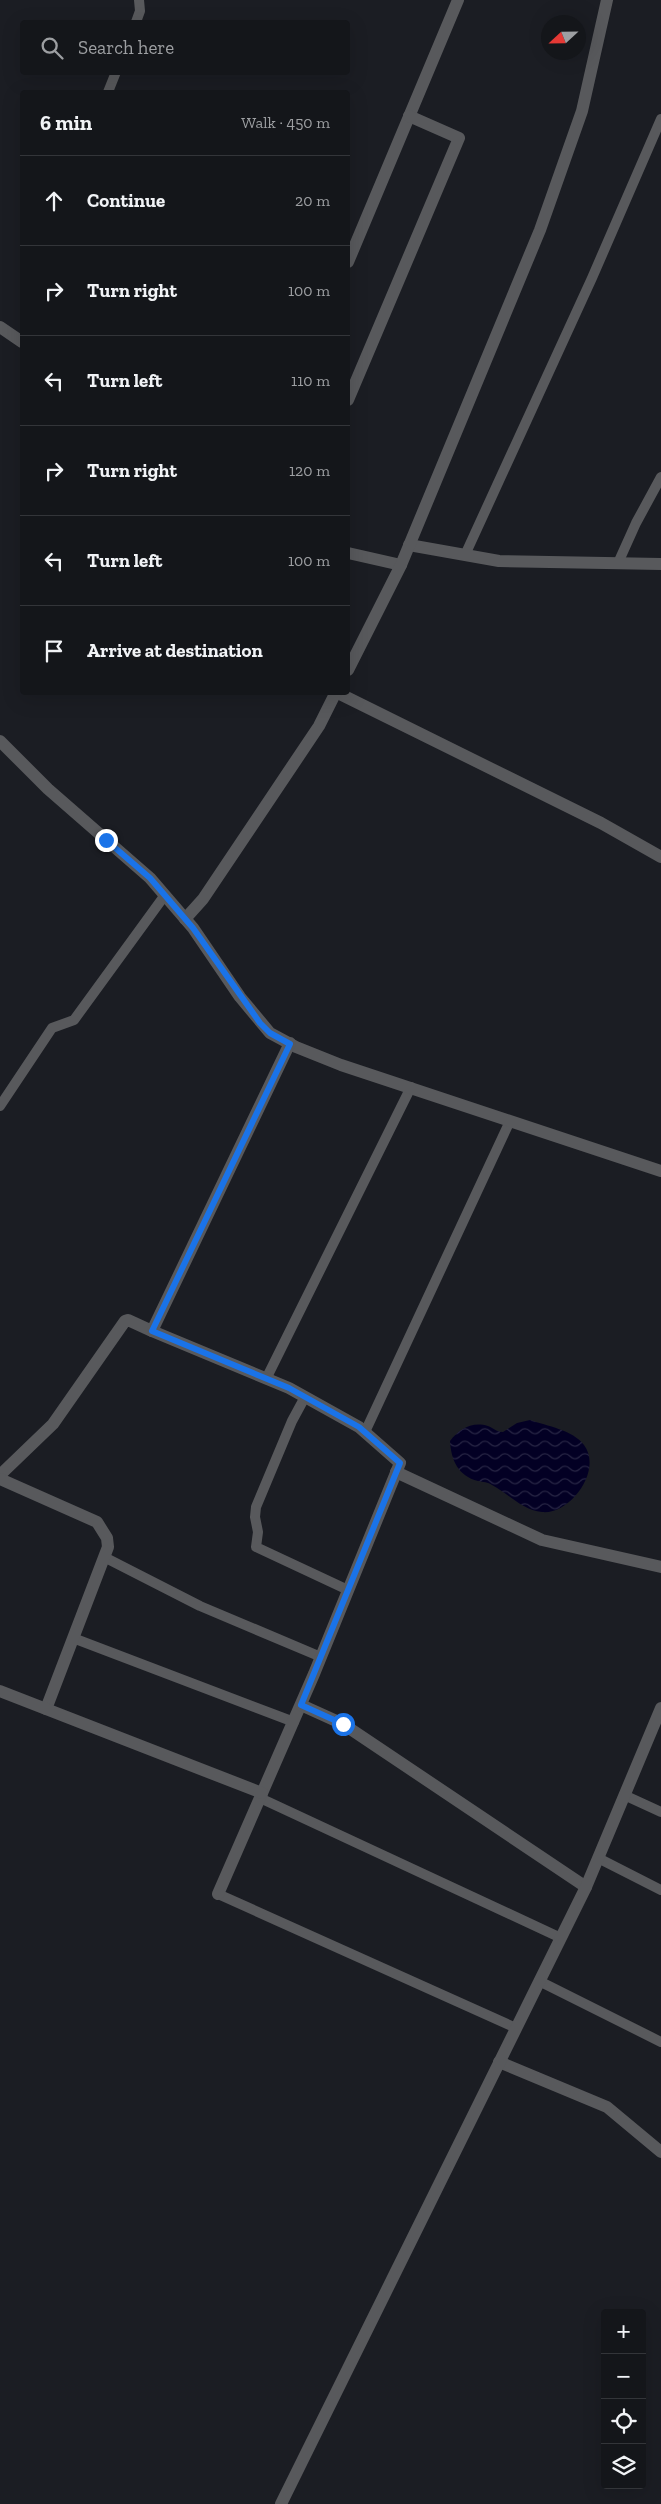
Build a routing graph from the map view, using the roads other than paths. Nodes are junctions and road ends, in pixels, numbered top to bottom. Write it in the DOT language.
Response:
graph roads {
  1 [pos="139,0"];
  2 [pos="458,0"];
  3 [pos="607,0"];
  4 [pos="137,20"];
  5 [pos="115,75"];
  6 [pos="109,90"];
  7 [pos="409,116"];
  8 [pos="661,119"];
  9 [pos="350,257"];
  10 [pos="0,327"];
  11 [pos="20,341"];
  12 [pos="350,395"];
  13 [pos="661,477"];
  14 [pos="409,545"];
  15 [pos="350,553"];
  16 [pos="465,555"];
  17 [pos="618,564"];
  18 [pos="661,564"];
  19 [pos="401,565"];
  20 [pos="350,666"];
  21 [pos="334,695"];
  22 [pos="342,695"];
  23 [pos="0,741"];
  24 [pos="661,857"];
  25 [pos="165,896"];
  26 [pos="185,918"];
  27 [pos="290,1044"];
  28 [pos="410,1087"];
  29 [pos="0,1106"];
  30 [pos="510,1121"];
  31 [pos="661,1172"];
  32 [pos="152,1331"];
  33 [pos="266,1380"];
  34 [pos="305,1397"];
  35 [pos="365,1432"];
  36 [pos="396,1472"];
  37 [pos="0,1477"];
  38 [pos="104,1557"];
  39 [pos="661,1567"];
  40 [pos="348,1590"];
  41 [pos="73,1638"];
  42 [pos="321,1656"];
  43 [pos="0,1691"];
  44 [pos="301,1705"];
  45 [pos="661,1708"];
  46 [pos="46,1709"];
  47 [pos="294,1722"];
  48 [pos="624,1795"];
  49 [pos="261,1796"];
  50 [pos="661,1812"];
  51 [pos="598,1858"];
  52 [pos="586,1887"];
  53 [pos="661,1890"];
  54 [pos="218,1894"];
  55 [pos="560,1938"];
  56 [pos="539,1981"];
  57 [pos="516,2028"];
  58 [pos="661,2042"];
  59 [pos="499,2062"];
  60 [pos="661,2152"];
  61 [pos="281,2504"];
  1 -- 4 [label="lane"];
  2 -- 7 [label="street"];
  3 -- 14 [label="street"];
  5 -- 6 [label="lane"];
  7 -- 9 [label="street"];
  7 -- 12 [label="street"];
  8 -- 16 [label="lane"];
  10 -- 11 [label="street"];
  13 -- 17 [label="lane"];
  14 -- 16 [label="street"];
  14 -- 19 [label="street"];
  15 -- 19 [label="street"];
  16 -- 17 [label="street"];
  17 -- 18 [label="street"];
  19 -- 20 [label="street"];
  21 -- 26 [label="street"];
  22 -- 24 [label="street"];
  23 -- 25 [label="street"];
  25 -- 26 [label="street"];
  25 -- 29 [label="lane"];
  26 -- 27 [label="street"];
  27 -- 28 [label="street"];
  27 -- 32 [label="street"];
  28 -- 30 [label="street"];
  28 -- 33 [label="lane"];
  30 -- 31 [label="street"];
  30 -- 35 [label="lane"];
  32 -- 33 [label="street"];
  32 -- 37 [label="street"];
  33 -- 34 [label="street"];
  34 -- 35 [label="street"];
  34 -- 40 [label="lane"];
  35 -- 36 [label="street"];
  36 -- 39 [label="street"];
  36 -- 40 [label="street"];
  37 -- 38 [label="street"];
  38 -- 41 [label="street"];
  38 -- 42 [label="lane"];
  40 -- 42 [label="street"];
  41 -- 46 [label="street"];
  41 -- 47 [label="lane"];
  42 -- 44 [label="street"];
  43 -- 46 [label="street"];
  44 -- 47 [label="street"];
  44 -- 52 [label="street"];
  45 -- 48 [label="street"];
  46 -- 49 [label="street"];
  47 -- 49 [label="street"];
  48 -- 50 [label="lane"];
  48 -- 51 [label="street"];
  49 -- 54 [label="street"];
  49 -- 55 [label="lane"];
  51 -- 52 [label="street"];
  51 -- 53 [label="lane"];
  52 -- 55 [label="street"];
  54 -- 57 [label="lane"];
  55 -- 56 [label="street"];
  56 -- 57 [label="street"];
  56 -- 58 [label="lane"];
  57 -- 59 [label="street"];
  59 -- 60 [label="street"];
  59 -- 61 [label="street"];
}
